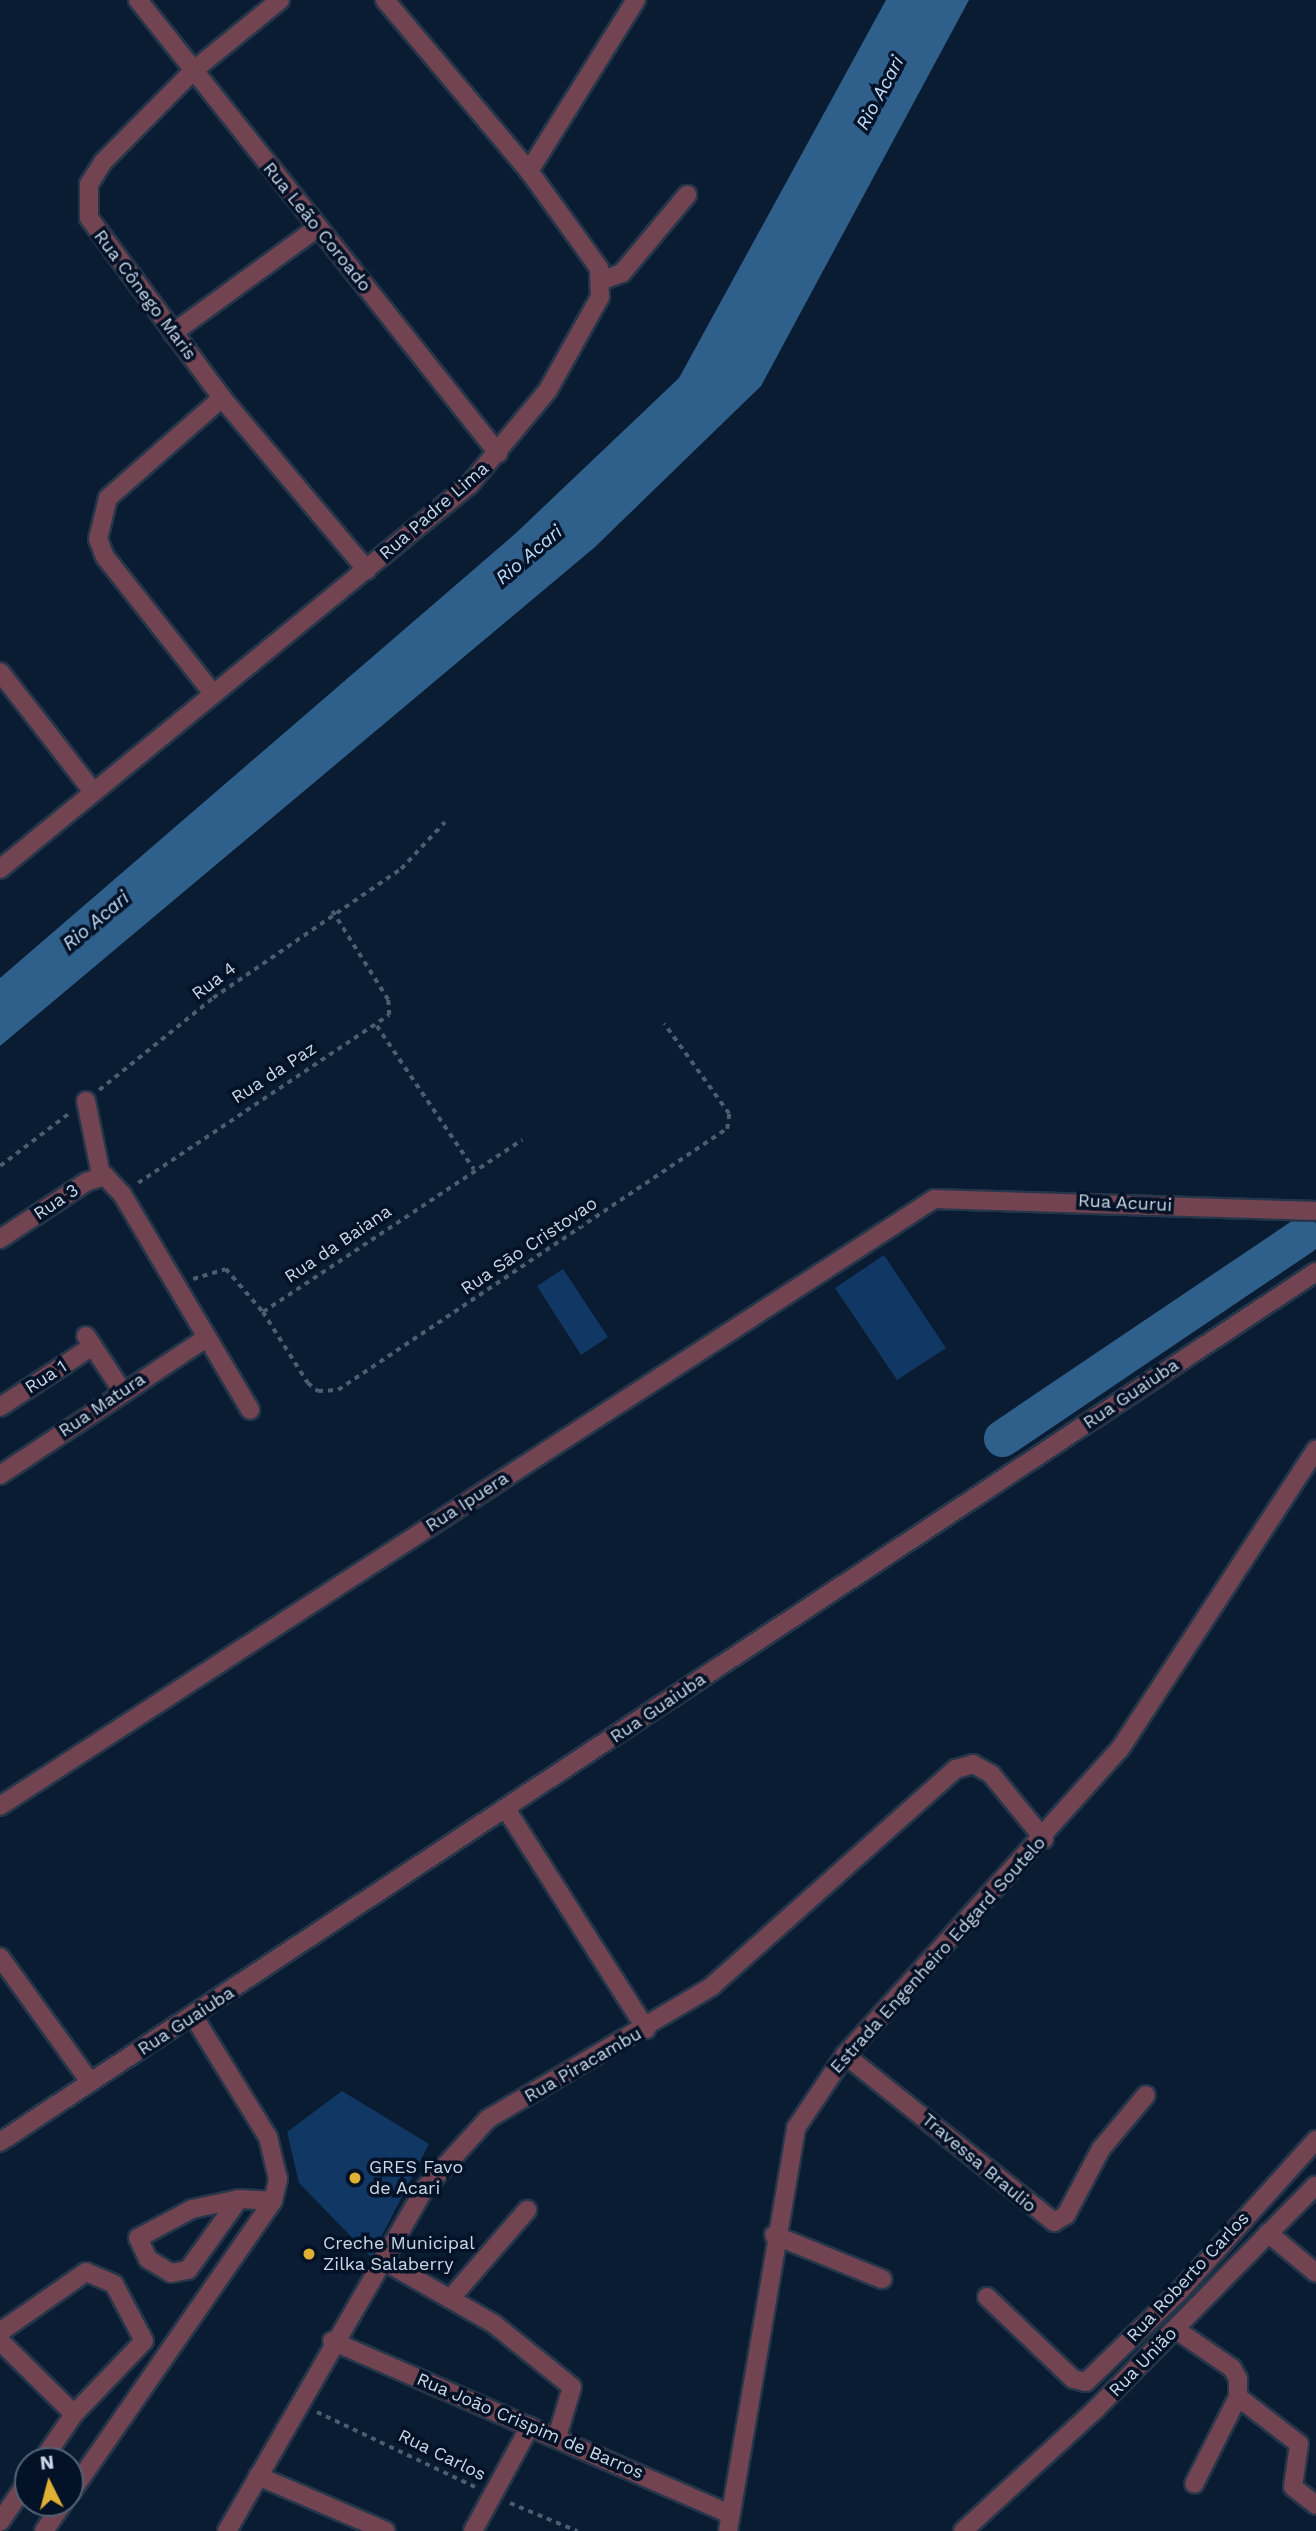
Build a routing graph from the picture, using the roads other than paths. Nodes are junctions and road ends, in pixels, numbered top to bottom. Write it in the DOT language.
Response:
graph roads {
  1 [pos="138,0"];
  2 [pos="280,0"];
  3 [pos="385,0"];
  4 [pos="636,0"];
  5 [pos="193,71"];
  6 [pos="529,171"];
  7 [pos="687,195"];
  8 [pos="317,228"];
  9 [pos="603,279"];
  10 [pos="173,333"];
  11 [pos="222,398"];
  12 [pos="498,453"];
  13 [pos="367,570"];
  14 [pos="0,672"];
  15 [pos="211,691"];
  16 [pos="91,789"];
  17 [pos="0,869"];
  18 [pos="86,1101"];
  19 [pos="112,1184"];
  20 [pos="934,1199"];
  21 [pos="1316,1211"];
  22 [pos="0,1239"];
  23 [pos="1316,1272"];
  24 [pos="206,1338"];
  25 [pos="123,1392"];
  26 [pos="0,1408"];
  27 [pos="250,1410"];
  28 [pos="1316,1449"];
  29 [pos="0,1475"];
  30 [pos="0,1806"];
  31 [pos="506,1809"];
  32 [pos="1044,1839"];
  33 [pos="0,1957"];
  34 [pos="194,2017"];
  35 [pos="646,2029"];
  36 [pos="845,2055"];
  37 [pos="90,2082"];
  38 [pos="1146,2095"];
  39 [pos="0,2142"];
  40 [pos="1314,2145"];
  41 [pos="1316,2185"];
  42 [pos="239,2199"];
  43 [pos="273,2201"];
  44 [pos="527,2210"];
  45 [pos="1268,2233"];
  46 [pos="774,2235"];
  47 [pos="382,2260"];
  48 [pos="1316,2273"];
  49 [pos="882,2279"];
  50 [pos="1179,2292"];
  51 [pos="987,2297"];
  52 [pos="450,2299"];
  53 [pos="1193,2309"];
  54 [pos="1175,2329"];
  55 [pos="0,2332"];
  56 [pos="0,2341"];
  57 [pos="332,2341"];
  58 [pos="1238,2398"];
  59 [pos="74,2414"];
  60 [pos="530,2426"];
  61 [pos="557,2437"];
  62 [pos="52,2447"];
  63 [pos="84,2474"];
  64 [pos="258,2476"];
  65 [pos="1194,2484"];
  66 [pos="14,2502"];
  67 [pos="1316,2505"];
  68 [pos="0,2522"];
  69 [pos="728,2522"];
  70 [pos="227,2531"];
  71 [pos="386,2531"];
  72 [pos="473,2531"];
  73 [pos="962,2531"];
  1 -- 5 [label="street, Rua Leão Coroado"];
  2 -- 5 [label="street, Rua Cônego Maris"];
  3 -- 6 [label="street"];
  4 -- 6 [label="street"];
  5 -- 8 [label="street, Rua Leão Coroado"];
  5 -- 10 [label="street, Rua Cônego Maris"];
  6 -- 9 [label="street"];
  7 -- 9 [label="street"];
  8 -- 10 [label="street"];
  8 -- 12 [label="street, Rua Leão Coroado"];
  9 -- 12 [label="street, Rua Padre Lima"];
  10 -- 11 [label="street, Rua Cônego Maris"];
  11 -- 13 [label="street, Rua Cônego Maris"];
  11 -- 15 [label="street"];
  12 -- 13 [label="street, Rua Padre Lima"];
  13 -- 15 [label="street, Rua Padre Lima"];
  14 -- 16 [label="street"];
  15 -- 16 [label="street, Rua Padre Lima"];
  16 -- 17 [label="street, Rua Padre Lima"];
  18 -- 19 [label="street"];
  19 -- 22 [label="street, Rua 3"];
  19 -- 24 [label="street"];
  20 -- 21 [label="street, Rua Acurui"];
  20 -- 30 [label="street, Rua Ipuera"];
  23 -- 31 [label="street, Rua Guaiuba"];
  24 -- 25 [label="street, Rua Matura"];
  24 -- 27 [label="street"];
  25 -- 26 [label="street, Rua 1"];
  25 -- 29 [label="street, Rua Matura"];
  28 -- 32 [label="street, Estrada Engenheiro Edgard Soutelo"];
  31 -- 34 [label="street, Rua Guaiuba"];
  31 -- 35 [label="street"];
  32 -- 35 [label="street, Rua Piracambu"];
  32 -- 36 [label="street, Estrada Engenheiro Edgard Soutelo"];
  33 -- 37 [label="street"];
  34 -- 37 [label="street, Rua Guaiuba"];
  34 -- 43 [label="street"];
  35 -- 47 [label="street, Rua Piracambu"];
  36 -- 38 [label="street, Travessa Braulio"];
  36 -- 46 [label="street, Estrada Engenheiro Edgard Soutelo"];
  37 -- 39 [label="street, Rua Guaiuba"];
  40 -- 50 [label="street, Rua Roberto Carlos"];
  41 -- 45 [label="street, Rua União"];
  42 -- 42 [label="street"];
  42 -- 43 [label="street"];
  43 -- 63 [label="street"];
  44 -- 52 [label="street"];
  45 -- 48 [label="street"];
  45 -- 53 [label="street, Rua União"];
  46 -- 49 [label="street"];
  46 -- 69 [label="street, Estrada Engenheiro Edgard Soutelo"];
  47 -- 52 [label="street"];
  47 -- 57 [label="street, Rua Piracambu"];
  50 -- 51 [label="street, Rua Roberto Carlos"];
  50 -- 53 [label="street"];
  52 -- 61 [label="street"];
  53 -- 54 [label="street, Rua União"];
  54 -- 58 [label="street"];
  54 -- 73 [label="street, Rua União"];
  55 -- 59 [label="street"];
  56 -- 59 [label="street"];
  57 -- 60 [label="street, Rua Joāo Crispim de Barros"];
  57 -- 64 [label="street, Rua Piracambu"];
  58 -- 65 [label="street"];
  58 -- 67 [label="street"];
  59 -- 62 [label="street"];
  60 -- 61 [label="street, Rua Joāo Crispim de Barros"];
  60 -- 72 [label="street"];
  61 -- 69 [label="street, Rua Joāo Crispim de Barros"];
  64 -- 70 [label="street, Rua Piracambu"];
  64 -- 71 [label="street"];
  66 -- 68 [label="street"];
}
